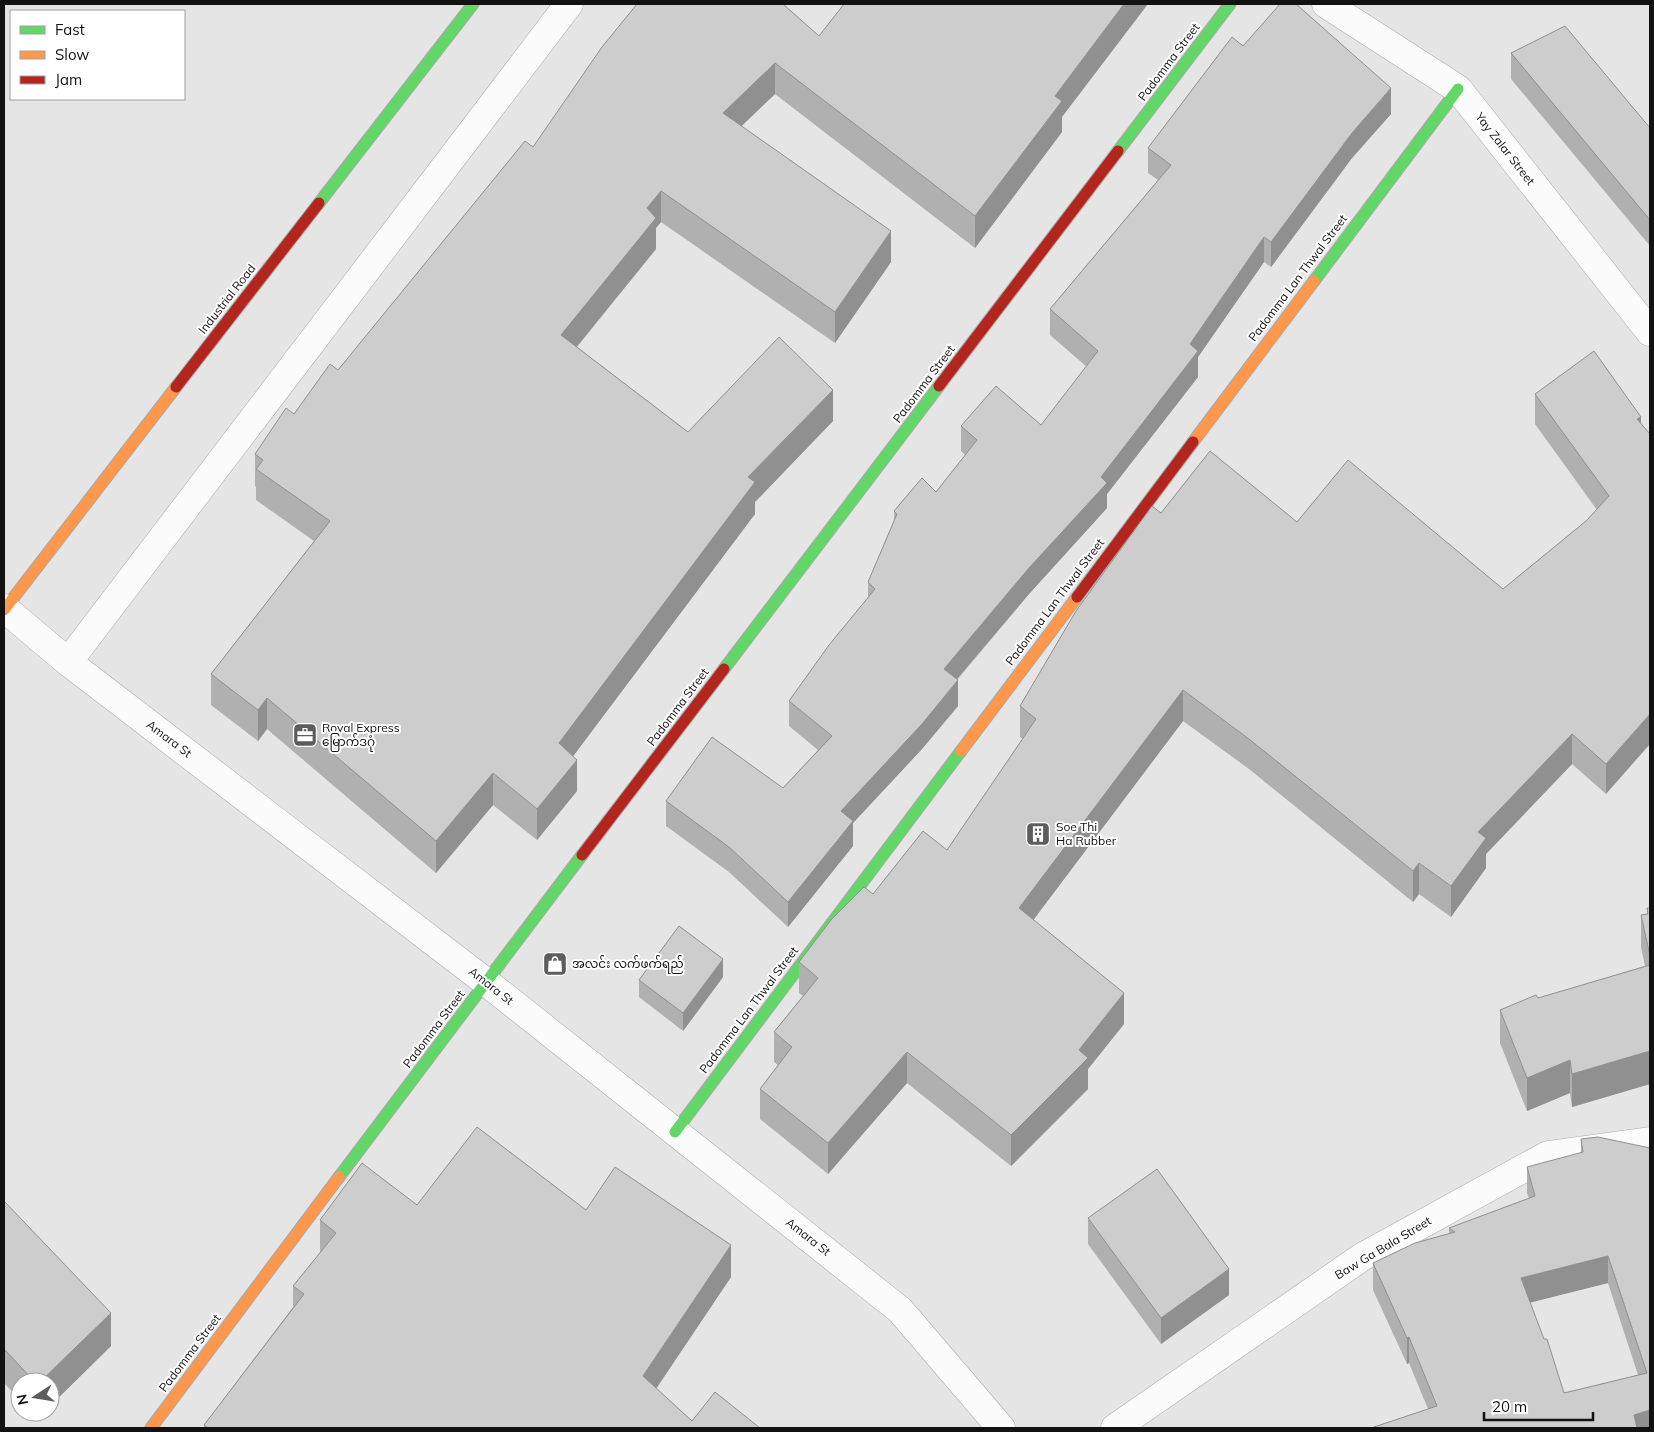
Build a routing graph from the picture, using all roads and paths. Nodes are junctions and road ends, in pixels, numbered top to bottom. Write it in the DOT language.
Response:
graph roads {
  1 [pos="472,4"];
  2 [pos="569,4"];
  3 [pos="1230,4"];
  4 [pos="1326,4"];
  5 [pos="1458,89"];
  6 [pos="1650,332"];
  7 [pos="4,609"];
  8 [pos="68,662"];
  9 [pos="486,982"];
  10 [pos="675,1132"];
  11 [pos="1650,1141"];
  12 [pos="151,1428"];
  13 [pos="1001,1428"];
  14 [pos="1115,1428"];
  1 -- 7 [label="street, Industrial Road"];
  2 -- 8 [label="street"];
  3 -- 9 [label="street, Padomma Street"];
  4 -- 5 [label="street, Yay Zalar Street"];
  5 -- 6 [label="street, Yay Zalar Street"];
  5 -- 10 [label="street, Padomma Lan Thwal Street"];
  7 -- 8 [label="street, Amara St"];
  8 -- 9 [label="street, Amara St"];
  9 -- 10 [label="street, Amara St"];
  9 -- 12 [label="street, Padomma Street"];
  10 -- 13 [label="street, Amara St"];
  11 -- 14 [label="street, Baw Ga Bala Street"];
}
